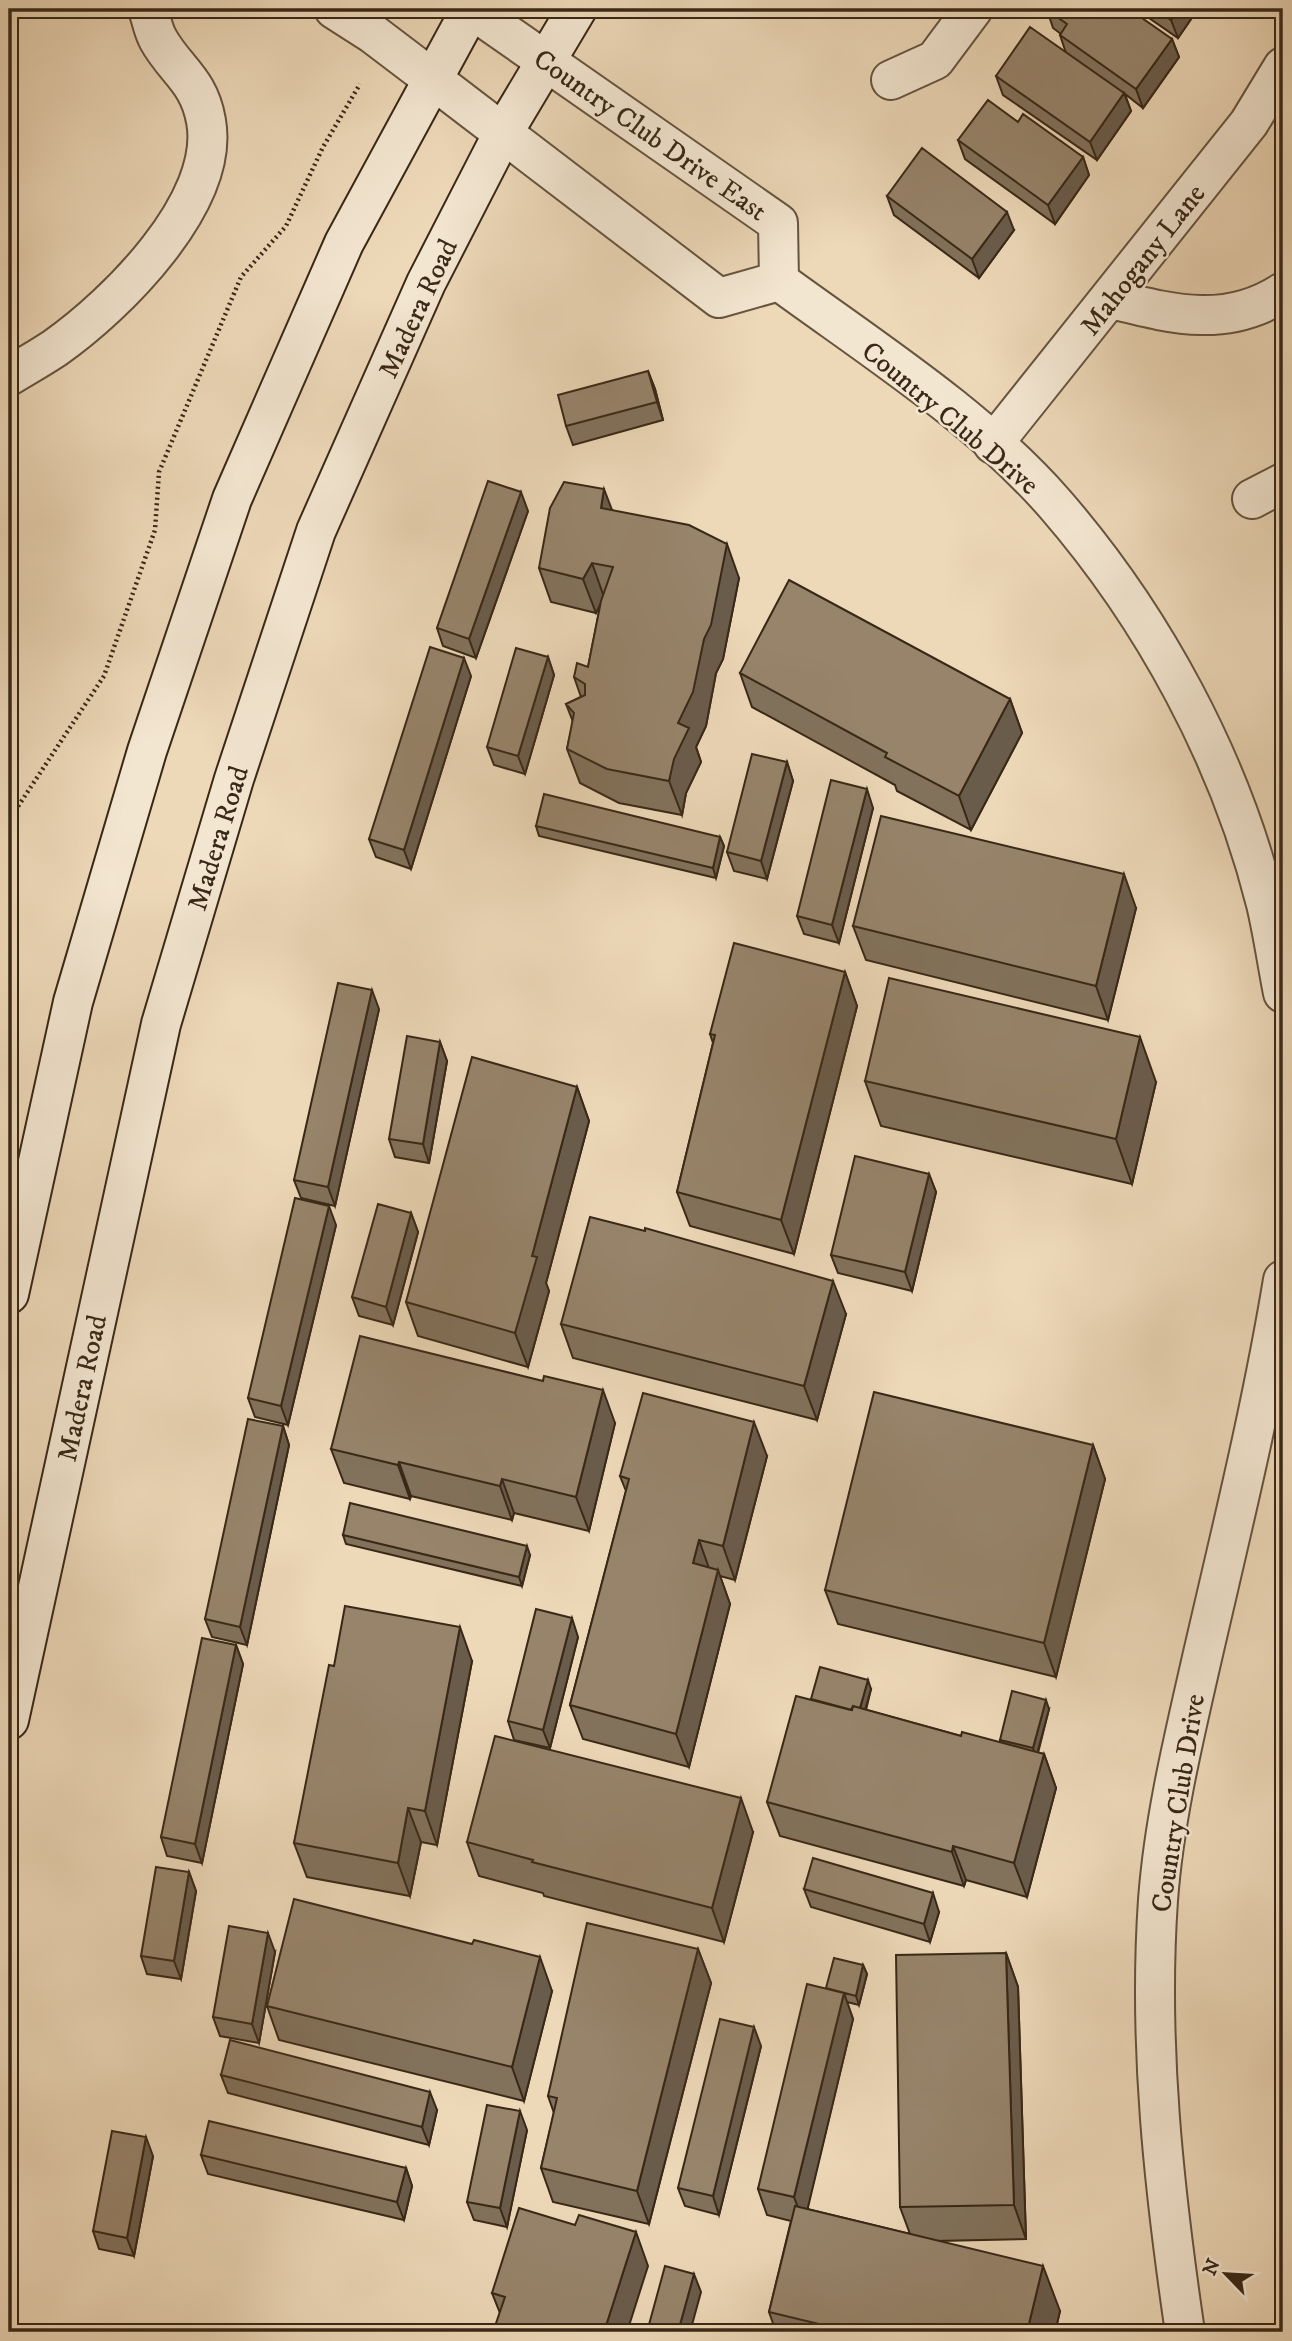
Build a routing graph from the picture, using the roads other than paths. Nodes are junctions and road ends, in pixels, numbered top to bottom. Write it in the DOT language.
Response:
graph roads {
  1 [pos="148,9"];
  2 [pos="334,9"];
  3 [pos="471,9"];
  4 [pos="577,9"];
  5 [pos="973,9"];
  6 [pos="546,61"];
  7 [pos="1283,67"];
  8 [pos="431,78"];
  9 [pos="891,80"];
  10 [pos="503,133"];
  11 [pos="779,281"];
  12 [pos="1283,292"];
  13 [pos="1111,299"];
  14 [pos="9,376"];
  15 [pos="993,444"];
  16 [pos="1283,993"];
  17 [pos="1283,1280"];
  18 [pos="9,1294"];
  19 [pos="9,1720"];
  20 [pos="1185,2332"];
  1 -- 14 [label="street"];
  2 -- 8 [label="street"];
  3 -- 6 [label="street, Country Club Drive East"];
  3 -- 8 [label="street"];
  4 -- 6 [label="street, Madera Road"];
  5 -- 9 [label="street"];
  6 -- 10 [label="street, Madera Road"];
  6 -- 11 [label="street, Country Club Drive East"];
  7 -- 13 [label="street, Mahogany Lane"];
  8 -- 10 [label="street"];
  8 -- 18 [label="street"];
  10 -- 11 [label="street"];
  10 -- 19 [label="street, Madera Road"];
  11 -- 15 [label="street, Country Club Drive"];
  12 -- 13 [label="street"];
  13 -- 15 [label="street, Mahogany Lane"];
  15 -- 16 [label="street, Country Club Drive"];
  17 -- 20 [label="street, Country Club Drive"];
}
